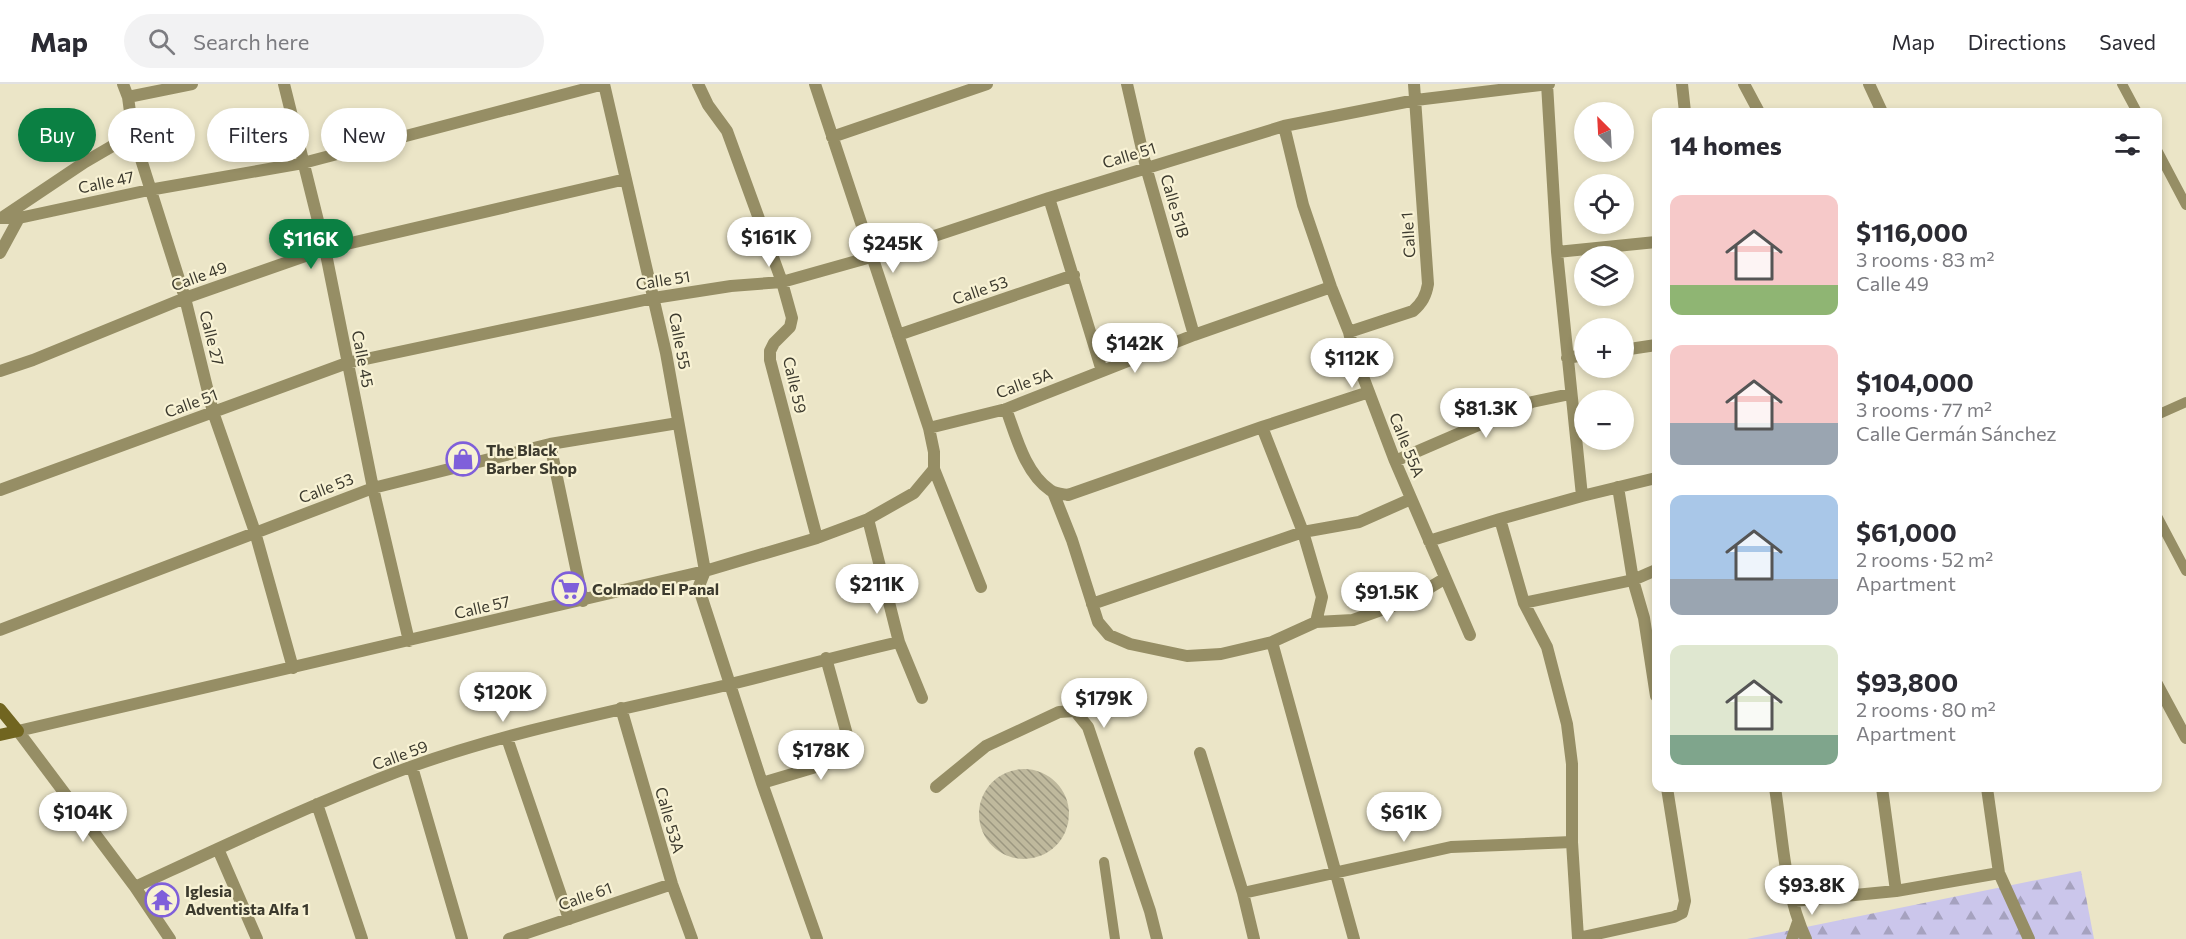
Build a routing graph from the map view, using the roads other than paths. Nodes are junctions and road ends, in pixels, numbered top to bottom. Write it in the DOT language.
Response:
graph roads {
  1 [pos="123,84"];
  2 [pos="192,84"];
  3 [pos="284,84"];
  4 [pos="604,84"];
  5 [pos="698,84"];
  6 [pos="815,84"];
  7 [pos="987,84"];
  8 [pos="1126,84"];
  9 [pos="1414,84"];
  10 [pos="1548,84"];
  11 [pos="1682,84"];
  12 [pos="1744,84"];
  13 [pos="1869,84"];
  14 [pos="2122,84"];
  15 [pos="128,97"];
  16 [pos="1416,100"];
  17 [pos="129,108"];
  18 [pos="1685,108"];
  19 [pos="1757,108"];
  20 [pos="1880,108"];
  21 [pos="2135,108"];
  22 [pos="1284,126"];
  23 [pos="832,137"];
  24 [pos="108,149"];
  25 [pos="2162,159"];
  26 [pos="141,162"];
  27 [pos="303,163"];
  28 [pos="1146,167"];
  29 [pos="626,179"];
  30 [pos="149,190"];
  31 [pos="1049,198"];
  32 [pos="2186,205"];
  33 [pos="2,218"];
  34 [pos="19,218"];
  35 [pos="1652,242"];
  36 [pos="326,249"];
  37 [pos="1557,252"];
  38 [pos="0,253"];
  39 [pos="871,257"];
  40 [pos="1074,275"];
  41 [pos="782,282"];
  42 [pos="1331,287"];
  43 [pos="654,297"];
  44 [pos="186,298"];
  45 [pos="1349,332"];
  46 [pos="898,335"];
  47 [pos="1194,335"];
  48 [pos="1652,346"];
  49 [pos="1634,348"];
  50 [pos="1574,357"];
  51 [pos="1568,358"];
  52 [pos="347,363"];
  53 [pos="0,371"];
  54 [pos="1102,371"];
  55 [pos="1368,392"];
  56 [pos="1570,394"];
  57 [pos="2186,402"];
  58 [pos="1006,409"];
  59 [pos="213,412"];
  60 [pos="2162,413"];
  61 [pos="678,423"];
  62 [pos="1262,427"];
  63 [pos="928,428"];
  64 [pos="550,444"];
  65 [pos="1395,461"];
  66 [pos="934,470"];
  67 [pos="1652,479"];
  68 [pos="1618,487"];
  69 [pos="373,488"];
  70 [pos="0,490"];
  71 [pos="1053,492"];
  72 [pos="1582,496"];
  73 [pos="1411,499"];
  74 [pos="868,519"];
  75 [pos="1500,519"];
  76 [pos="2162,525"];
  77 [pos="255,532"];
  78 [pos="1303,532"];
  79 [pos="817,538"];
  80 [pos="1429,541"];
  81 [pos="705,571"];
  82 [pos="2186,571"];
  83 [pos="1652,572"];
  84 [pos="1444,579"];
  85 [pos="1632,580"];
  86 [pos="981,588"];
  87 [pos="583,601"];
  88 [pos="1524,603"];
  89 [pos="1092,604"];
  90 [pos="1316,622"];
  91 [pos="0,630"];
  92 [pos="1470,635"];
  93 [pos="409,641"];
  94 [pos="899,642"];
  95 [pos="1272,642"];
  96 [pos="826,658"];
  97 [pos="293,668"];
  98 [pos="1652,670"];
  99 [pos="729,684"];
  100 [pos="2162,693"];
  101 [pos="922,698"];
  102 [pos="621,708"];
  103 [pos="0,709"];
  104 [pos="18,731"];
  105 [pos="0,735"];
  106 [pos="507,738"];
  107 [pos="2186,738"];
  108 [pos="1200,753"];
  109 [pos="412,767"];
  110 [pos="762,783"];
  111 [pos="936,787"];
  112 [pos="1667,792"];
  113 [pos="1776,792"];
  114 [pos="1883,792"];
  115 [pos="1988,792"];
  116 [pos="316,804"];
  117 [pos="1572,842"];
  118 [pos="218,849"];
  119 [pos="1104,862"];
  120 [pos="1999,873"];
  121 [pos="1337,874"];
  122 [pos="672,884"];
  123 [pos="135,887"];
  124 [pos="1896,891"];
  125 [pos="1243,893"];
  126 [pos="1792,901"];
  127 [pos="569,919"];
  128 [pos="1798,922"];
  129 [pos="2024,937"];
  130 [pos="1578,938"];
  131 [pos="170,939"];
  132 [pos="256,939"];
  133 [pos="362,939"];
  134 [pos="462,939"];
  135 [pos="509,939"];
  136 [pos="692,939"];
  137 [pos="817,939"];
  138 [pos="1115,939"];
  139 [pos="1157,939"];
  140 [pos="1254,939"];
  141 [pos="1354,939"];
  142 [pos="1564,939"];
  143 [pos="1792,939"];
  144 [pos="1806,939"];
  1 -- 15 [label="street, Calle 27"];
  2 -- 15 [label="street"];
  3 -- 27 [label="street, Calle 45"];
  4 -- 27 [label="street, Calle 47"];
  4 -- 29 [label="street, Calle 55"];
  5 -- 41 [label="street, Calle 59"];
  6 -- 23 [label="street"];
  7 -- 23 [label="street"];
  8 -- 28 [label="street, Calle 51B"];
  9 -- 16 [label="street, Calle 1"];
  10 -- 16 [label="street, Calle 51"];
  10 -- 37 [label="street"];
  11 -- 18 [label="street"];
  12 -- 19 [label="street"];
  13 -- 20 [label="street"];
  14 -- 21 [label="lane"];
  15 -- 17 [label="street, Calle 27"];
  16 -- 22 [label="street, Calle 51"];
  16 -- 45 [label="street, Calle 1"];
  22 -- 28 [label="street, Calle 51"];
  22 -- 42 [label="street, Calle 55A"];
  23 -- 39 [label="street"];
  24 -- 33 [label="street"];
  25 -- 32 [label="lane"];
  26 -- 30 [label="street, Calle 27"];
  27 -- 30 [label="street, Calle 47"];
  27 -- 36 [label="street, Calle 45"];
  28 -- 31 [label="street, Calle 51"];
  28 -- 47 [label="street, Calle 51B"];
  29 -- 36 [label="street, Calle 49"];
  29 -- 43 [label="street, Calle 55"];
  30 -- 34 [label="street, Calle 47"];
  30 -- 44 [label="street, Calle 27"];
  31 -- 39 [label="street, Calle 51"];
  31 -- 40 [label="street"];
  33 -- 34 [label="street, Calle 47"];
  34 -- 38 [label="street"];
  35 -- 37 [label="street"];
  36 -- 44 [label="street, Calle 49"];
  36 -- 52 [label="street, Calle 45"];
  37 -- 51 [label="street"];
  39 -- 41 [label="street, Calle 51"];
  39 -- 46 [label="street"];
  40 -- 46 [label="street, Calle 53"];
  40 -- 54 [label="street"];
  41 -- 43 [label="street, Calle 51"];
  41 -- 79 [label="street, Calle 59"];
  42 -- 45 [label="street, Calle 55A"];
  42 -- 47 [label="street, Calle 5A"];
  43 -- 52 [label="street, Calle 51"];
  43 -- 61 [label="street, Calle 55"];
  44 -- 53 [label="street, Calle 49"];
  44 -- 59 [label="street, Calle 27"];
  45 -- 55 [label="street, Calle 55A"];
  46 -- 63 [label="street"];
  47 -- 54 [label="street, Calle 5A"];
  48 -- 49 [label="street"];
  50 -- 51 [label="street"];
  51 -- 56 [label="street"];
  52 -- 59 [label="street, Calle 51"];
  52 -- 69 [label="street, Calle 45"];
  54 -- 58 [label="street, Calle 5A"];
  55 -- 62 [label="street"];
  55 -- 65 [label="street, Calle 55A"];
  56 -- 65 [label="street"];
  56 -- 72 [label="street"];
  57 -- 60 [label="lane"];
  58 -- 63 [label="street, Calle 5A"];
  58 -- 71 [label="street"];
  59 -- 70 [label="street, Calle 51"];
  59 -- 77 [label="street, Calle 27"];
  61 -- 64 [label="street, Calle 53"];
  61 -- 81 [label="street, Calle 55"];
  62 -- 71 [label="street"];
  62 -- 78 [label="street"];
  63 -- 66 [label="street"];
  64 -- 69 [label="street, Calle 53"];
  64 -- 87 [label="street"];
  65 -- 73 [label="street, Calle 55A"];
  66 -- 74 [label="street, Calle 57"];
  66 -- 86 [label="street"];
  67 -- 68 [label="street"];
  68 -- 72 [label="street"];
  68 -- 85 [label="street"];
  69 -- 77 [label="street, Calle 53"];
  69 -- 93 [label="street, Calle 45"];
  71 -- 89 [label="street"];
  72 -- 75 [label="street"];
  73 -- 78 [label="street"];
  73 -- 80 [label="street, Calle 55A"];
  74 -- 79 [label="street, Calle 57"];
  74 -- 94 [label="street"];
  75 -- 80 [label="street"];
  75 -- 88 [label="street"];
  76 -- 82 [label="lane"];
  77 -- 91 [label="street, Calle 53"];
  77 -- 97 [label="street, Calle 27"];
  78 -- 89 [label="street"];
  78 -- 90 [label="street"];
  79 -- 81 [label="street, Calle 57"];
  80 -- 84 [label="street, Calle 55A"];
  81 -- 87 [label="street, Calle 57"];
  81 -- 99 [label="street, Calle 55"];
  83 -- 85 [label="street"];
  84 -- 90 [label="street"];
  84 -- 92 [label="street, Calle 55A"];
  85 -- 88 [label="street"];
  85 -- 98 [label="street"];
  87 -- 93 [label="street, Calle 57"];
  88 -- 117 [label="street"];
  89 -- 95 [label="street"];
  90 -- 95 [label="street"];
  93 -- 97 [label="street, Calle 57"];
  94 -- 96 [label="street, Calle 59"];
  94 -- 101 [label="street"];
  95 -- 121 [label="street"];
  96 -- 99 [label="street, Calle 59"];
  96 -- 110 [label="street"];
  97 -- 104 [label="street, Calle 57"];
  99 -- 102 [label="street, Calle 59"];
  99 -- 110 [label="street, Calle 55"];
  100 -- 107 [label="street"];
  102 -- 106 [label="street, Calle 59"];
  102 -- 122 [label="street, Calle 53A"];
  103 -- 104 [label="street"];
  104 -- 105 [label="street"];
  104 -- 123 [label="street"];
  106 -- 109 [label="street, Calle 59"];
  106 -- 127 [label="street"];
  108 -- 125 [label="street"];
  109 -- 116 [label="street, Calle 59"];
  109 -- 134 [label="street"];
  110 -- 137 [label="street, Calle 55"];
  111 -- 139 [label="street"];
  112 -- 130 [label="street"];
  113 -- 126 [label="street"];
  114 -- 124 [label="street"];
  115 -- 120 [label="street"];
  116 -- 118 [label="street, Calle 59"];
  116 -- 133 [label="street"];
  117 -- 121 [label="street"];
  117 -- 130 [label="street"];
  118 -- 123 [label="street, Calle 59"];
  118 -- 132 [label="street"];
  119 -- 138 [label="lane"];
  120 -- 124 [label="street"];
  120 -- 129 [label="street"];
  121 -- 125 [label="street"];
  121 -- 141 [label="street"];
  122 -- 127 [label="street, Calle 61"];
  122 -- 136 [label="street, Calle 53A"];
  123 -- 131 [label="street"];
  124 -- 126 [label="street"];
  125 -- 140 [label="street"];
  126 -- 128 [label="street"];
  127 -- 135 [label="street, Calle 61"];
  128 -- 143 [label="street"];
  128 -- 144 [label="street"];
  130 -- 142 [label="street"];
}
